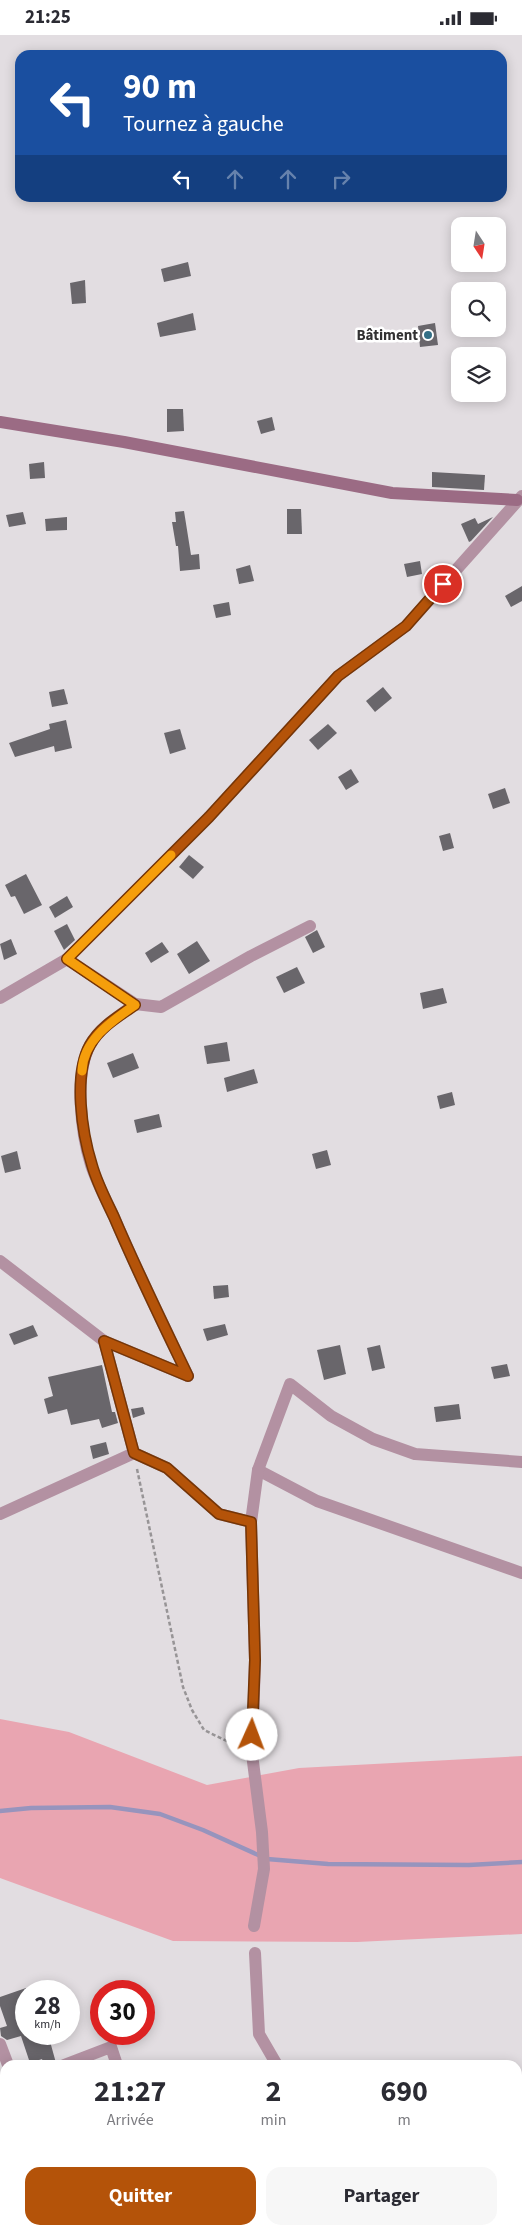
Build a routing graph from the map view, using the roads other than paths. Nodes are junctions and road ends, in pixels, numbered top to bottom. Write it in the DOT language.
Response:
graph roads {
  1 [pos="0,422"];
  2 [pos="520,498"];
  3 [pos="310,927"];
  4 [pos="67,959"];
  5 [pos="0,998"];
  6 [pos="135,1005"];
  7 [pos="1,1264"];
  8 [pos="104,1341"];
  9 [pos="134,1453"];
  10 [pos="522,1462"];
  11 [pos="258,1470"];
  12 [pos="0,1514"];
  13 [pos="251,1522"];
  14 [pos="522,1573"];
  15 [pos="254,1925"];
  16 [pos="255,1953"];
  17 [pos="0,2044"];
  18 [pos="6,2060"];
  19 [pos="77,2060"];
  20 [pos="115,2060"];
  21 [pos="274,2060"];
  1 -- 2 [label="street"];
  2 -- 4 [label="street"];
  3 -- 6 [label="street"];
  4 -- 5 [label="street"];
  4 -- 6 [label="street"];
  6 -- 8 [label="street"];
  7 -- 8 [label="street"];
  8 -- 9 [label="street"];
  9 -- 12 [label="street"];
  9 -- 13 [label="street"];
  10 -- 11 [label="street"];
  11 -- 13 [label="street"];
  11 -- 14 [label="street"];
  13 -- 15 [label="street"];
  16 -- 21 [label="street"];
  17 -- 18 [label="street"];
  19 -- 20 [label="street"];
}
